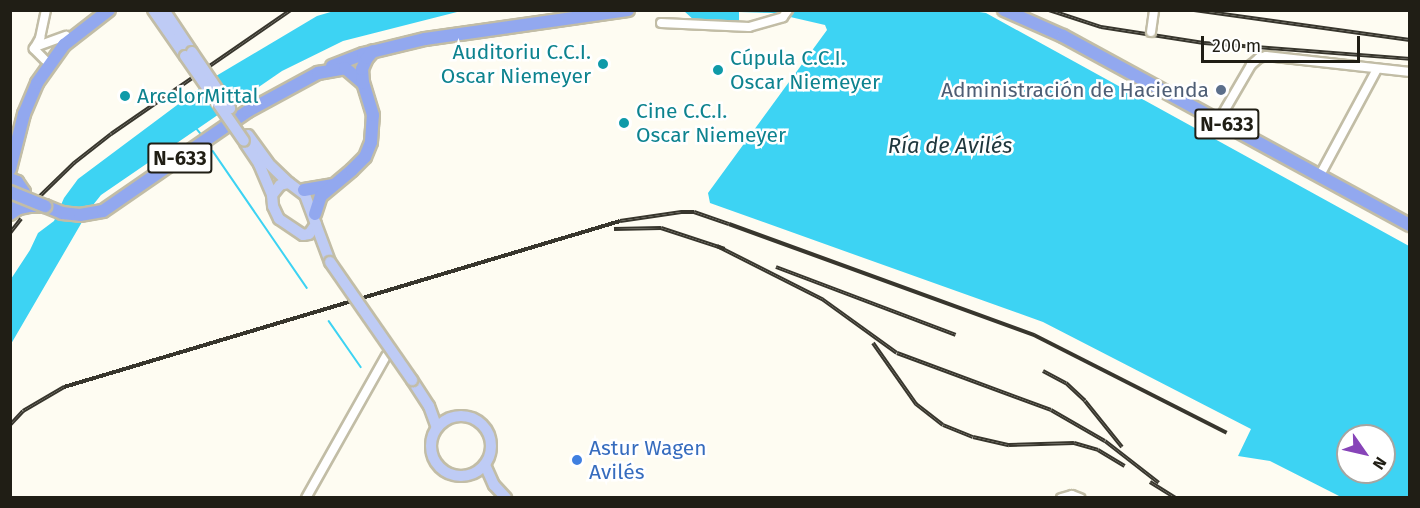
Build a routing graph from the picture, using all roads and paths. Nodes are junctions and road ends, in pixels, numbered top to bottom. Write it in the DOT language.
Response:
graph roads {
  1 [pos="46,10"];
  2 [pos="97,10"];
  3 [pos="109,10"];
  4 [pos="116,10"];
  5 [pos="164,10"];
  6 [pos="627,10"];
  7 [pos="1004,10"];
  8 [pos="1154,10"];
  9 [pos="153,11"];
  10 [pos="786,14"];
  11 [pos="662,23"];
  12 [pos="43,27"];
  13 [pos="486,29"];
  14 [pos="1151,32"];
  15 [pos="71,35"];
  16 [pos="396,39"];
  17 [pos="35,47"];
  18 [pos="374,51"];
  19 [pos="189,54"];
  20 [pos="352,58"];
  21 [pos="45,60"];
  22 [pos="1377,69"];
  23 [pos="357,70"];
  24 [pos="1410,72"];
  25 [pos="318,73"];
  26 [pos="300,76"];
  27 [pos="35,81"];
  28 [pos="248,111"];
  29 [pos="1219,120"];
  30 [pos="246,138"];
  31 [pos="11,139"];
  32 [pos="10,169"];
  33 [pos="1320,175"];
  34 [pos="10,179"];
  35 [pos="289,183"];
  36 [pos="332,185"];
  37 [pos="304,190"];
  38 [pos="10,192"];
  39 [pos="272,195"];
  40 [pos="45,206"];
  41 [pos="10,207"];
  42 [pos="10,214"];
  43 [pos="315,219"];
  44 [pos="1410,225"];
  45 [pos="303,235"];
  46 [pos="328,259"];
  47 [pos="386,356"];
  48 [pos="429,405"];
  49 [pos="450,418"];
  50 [pos="436,428"];
  51 [pos="485,465"];
  52 [pos="472,475"];
  53 [pos="494,485"];
  54 [pos="306,498"];
  55 [pos="506,498"];
  56 [pos="1061,498"];
  57 [pos="1080,498"];
  1 -- 12 [label="street"];
  2 -- 15 [label="highway"];
  3 -- 15 [label="highway"];
  4 -- 15 [label="main road"];
  5 -- 19 [label="main road"];
  6 -- 13 [label="highway"];
  7 -- 29 [label="highway, N-633"];
  8 -- 14 [label="street, bridge"];
  9 -- 19 [label="main road"];
  10 -- 11 [label="street"];
  12 -- 15 [label="street"];
  12 -- 17 [label="street"];
  13 -- 16 [label="highway"];
  13 -- 18 [label="highway"];
  15 -- 17 [label="street"];
  15 -- 21 [label="highway"];
  15 -- 27 [label="highway"];
  16 -- 20 [label="highway"];
  16 -- 26 [label="highway"];
  17 -- 21 [label="street"];
  18 -- 20 [label="highway"];
  18 -- 23 [label="highway"];
  19 -- 30 [label="main road, bridge"];
  20 -- 23 [label="highway"];
  20 -- 25 [label="highway"];
  20 -- 26 [label="highway"];
  21 -- 27 [label="highway"];
  22 -- 24 [label="street"];
  22 -- 29 [label="street"];
  22 -- 33 [label="street"];
  23 -- 25 [label="highway"];
  23 -- 36 [label="highway"];
  25 -- 28 [label="highway"];
  26 -- 28 [label="highway"];
  27 -- 31 [label="highway"];
  27 -- 32 [label="highway"];
  28 -- 40 [label="highway, N-633"];
  29 -- 33 [label="highway, N-633"];
  30 -- 35 [label="main road"];
  30 -- 39 [label="main road"];
  33 -- 44 [label="highway, N-633"];
  34 -- 41 [label="highway"];
  35 -- 39 [label="main road"];
  35 -- 43 [label="main road"];
  36 -- 37 [label="highway"];
  36 -- 43 [label="highway"];
  38 -- 40 [label="highway, N-633, bridge"];
  39 -- 45 [label="main road"];
  40 -- 42 [label="highway"];
  43 -- 45 [label="main road"];
  43 -- 46 [label="main road"];
  45 -- 46 [label="main road"];
  46 -- 48 [label="main road, bridge"];
  47 -- 54 [label="street"];
  48 -- 49 [label="main road"];
  48 -- 50 [label="main road"];
  49 -- 50 [label="main road"];
  49 -- 51 [label="main road"];
  50 -- 52 [label="main road"];
  51 -- 52 [label="main road"];
  51 -- 53 [label="main road"];
  52 -- 53 [label="main road"];
  53 -- 55 [label="main road"];
  56 -- 57 [label="street"];
}
